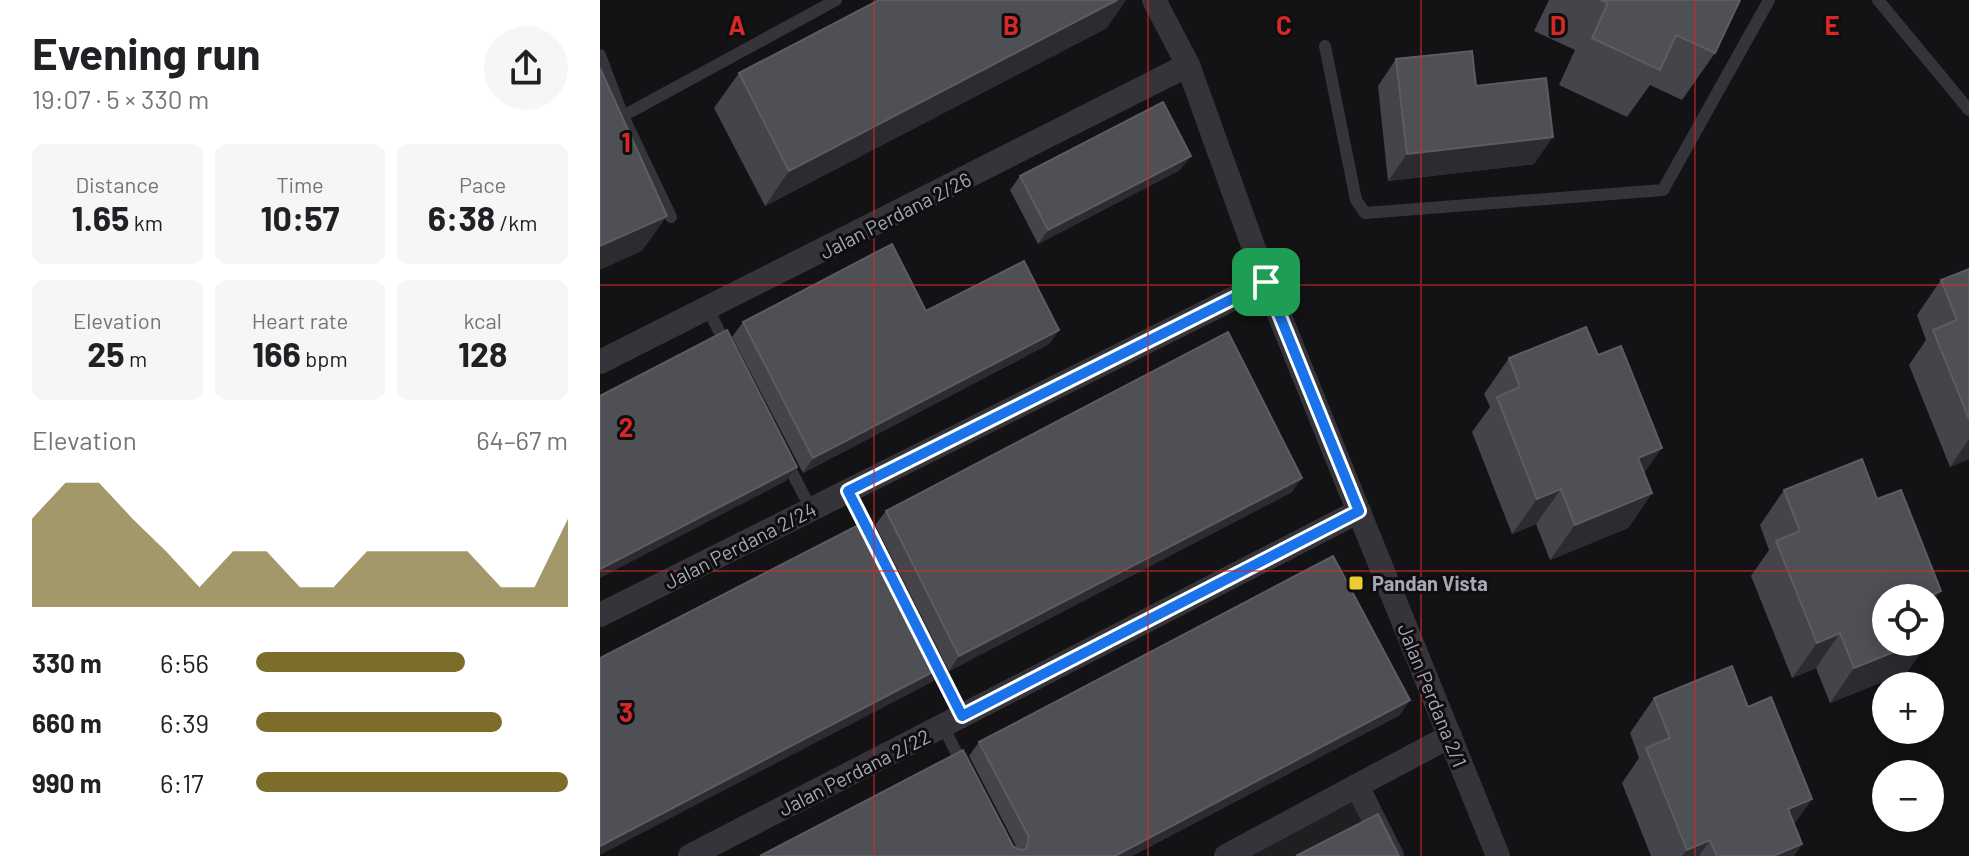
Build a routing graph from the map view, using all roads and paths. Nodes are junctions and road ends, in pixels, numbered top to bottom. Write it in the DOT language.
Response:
graph roads {
  1 [pos="836,0"];
  2 [pos="1154,0"];
  3 [pos="1769,0"];
  4 [pos="1878,0"];
  5 [pos="1325,46"];
  6 [pos="600,55"];
  7 [pos="1188,65"];
  8 [pos="1969,110"];
  9 [pos="623,116"];
  10 [pos="671,217"];
  11 [pos="1266,282"];
  12 [pos="708,309"];
  13 [pos="600,362"];
  14 [pos="736,363"];
  15 [pos="777,443"];
  16 [pos="848,491"];
  17 [pos="811,509"];
  18 [pos="1359,511"];
  19 [pos="876,547"];
  20 [pos="600,615"];
  21 [pos="926,646"];
  22 [pos="952,721"];
  23 [pos="1450,736"];
  24 [pos="970,778"];
  25 [pos="1357,786"];
  26 [pos="1230,855"];
  27 [pos="690,856"];
  28 [pos="1392,856"];
  29 [pos="1498,856"];
  1 -- 9 [label="lane"];
  2 -- 7 [label="street, Jalan Perdana 2/1"];
  3 -- 5 [label="lane"];
  4 -- 8 [label="lane"];
  6 -- 9 [label="lane"];
  7 -- 11 [label="street, Jalan Perdana 2/1"];
  7 -- 12 [label="street, Jalan Perdana 2/26"];
  9 -- 10 [label="lane"];
  11 -- 16 [label="street, Jalan Perdana 2/24"];
  11 -- 18 [label="street, Jalan Perdana 2/1"];
  12 -- 13 [label="street, Jalan Perdana 2/26"];
  12 -- 14 [label="lane"];
  15 -- 17 [label="lane"];
  16 -- 17 [label="street, Jalan Perdana 2/24"];
  16 -- 19 [label="lane"];
  17 -- 20 [label="street, Jalan Perdana 2/24"];
  18 -- 22 [label="street, Jalan Perdana 2/22"];
  18 -- 23 [label="street, Jalan Perdana 2/1"];
  21 -- 22 [label="lane"];
  22 -- 24 [label="lane"];
  22 -- 27 [label="street, Jalan Perdana 2/22"];
  23 -- 25 [label="street"];
  23 -- 29 [label="street, Jalan Perdana 2/1"];
  25 -- 26 [label="street"];
  25 -- 28 [label="street"];
}
